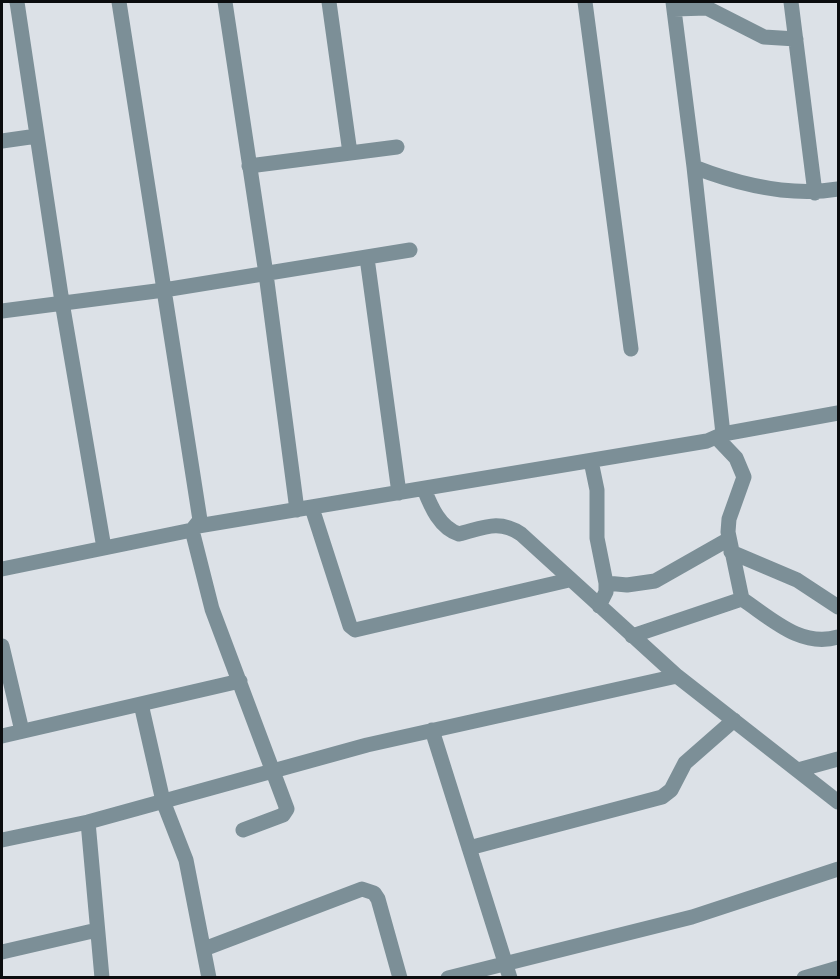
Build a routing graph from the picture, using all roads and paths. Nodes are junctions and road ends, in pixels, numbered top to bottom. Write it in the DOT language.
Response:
graph roads {
  1 [pos="17,2"];
  2 [pos="119,2"];
  3 [pos="225,2"];
  4 [pos="329,2"];
  5 [pos="585,2"];
  6 [pos="791,2"];
  7 [pos="673,5"];
  8 [pos="796,39"];
  9 [pos="37,136"];
  10 [pos="2,141"];
  11 [pos="397,147"];
  12 [pos="350,153"];
  13 [pos="249,166"];
  14 [pos="694,167"];
  15 [pos="838,189"];
  16 [pos="815,193"];
  17 [pos="410,250"];
  18 [pos="367,258"];
  19 [pos="266,274"];
  20 [pos="164,290"];
  21 [pos="62,303"];
  22 [pos="2,311"];
  23 [pos="631,349"];
  24 [pos="838,413"];
  25 [pos="720,436"];
  26 [pos="591,461"];
  27 [pos="424,489"];
  28 [pos="399,494"];
  29 [pos="304,509"];
  30 [pos="195,528"];
  31 [pos="730,546"];
  32 [pos="104,548"];
  33 [pos="2,569"];
  34 [pos="569,580"];
  35 [pos="606,583"];
  36 [pos="742,599"];
  37 [pos="599,606"];
  38 [pos="838,608"];
  39 [pos="632,636"];
  40 [pos="838,637"];
  41 [pos="2,646"];
  42 [pos="677,676"];
  43 [pos="240,681"];
  44 [pos="141,704"];
  45 [pos="734,720"];
  46 [pos="432,730"];
  47 [pos="22,731"];
  48 [pos="2,736"];
  49 [pos="838,759"];
  50 [pos="798,770"];
  51 [pos="274,771"];
  52 [pos="163,801"];
  53 [pos="838,802"];
  54 [pos="88,822"];
  55 [pos="243,830"];
  56 [pos="2,840"];
  57 [pos="470,848"];
  58 [pos="838,869"];
  59 [pos="97,930"];
  60 [pos="204,949"];
  61 [pos="2,952"];
  62 [pos="838,968"];
  63 [pos="508,970"];
  64 [pos="102,978"];
  65 [pos="209,978"];
  66 [pos="400,978"];
  67 [pos="448,978"];
  68 [pos="804,978"];
  1 -- 9 [label="street"];
  2 -- 20 [label="street"];
  3 -- 13 [label="street"];
  4 -- 12 [label="street"];
  5 -- 23 [label="street"];
  6 -- 8 [label="street"];
  7 -- 8 [label="street"];
  7 -- 14 [label="street"];
  8 -- 16 [label="street"];
  9 -- 10 [label="street"];
  9 -- 21 [label="street"];
  11 -- 12 [label="street"];
  12 -- 13 [label="street"];
  13 -- 19 [label="street"];
  14 -- 16 [label="street"];
  14 -- 25 [label="street"];
  15 -- 16 [label="street"];
  17 -- 18 [label="street"];
  18 -- 19 [label="street"];
  18 -- 28 [label="street"];
  19 -- 20 [label="street"];
  19 -- 29 [label="street"];
  20 -- 21 [label="street"];
  20 -- 30 [label="street"];
  21 -- 22 [label="street"];
  21 -- 32 [label="street"];
  24 -- 25 [label="street"];
  25 -- 26 [label="street"];
  25 -- 31 [label="street"];
  26 -- 27 [label="street"];
  26 -- 35 [label="street"];
  27 -- 28 [label="street"];
  27 -- 34 [label="street"];
  28 -- 29 [label="street"];
  29 -- 30 [label="street"];
  29 -- 34 [label="street"];
  30 -- 32 [label="street"];
  30 -- 43 [label="street"];
  31 -- 35 [label="street"];
  31 -- 36 [label="street"];
  31 -- 38 [label="street"];
  32 -- 33 [label="street"];
  34 -- 37 [label="street"];
  35 -- 37 [label="street"];
  36 -- 39 [label="street"];
  36 -- 40 [label="street"];
  37 -- 39 [label="street"];
  39 -- 42 [label="street"];
  41 -- 47 [label="street"];
  42 -- 45 [label="street"];
  42 -- 46 [label="street"];
  43 -- 44 [label="street"];
  43 -- 51 [label="street"];
  44 -- 47 [label="street"];
  44 -- 52 [label="street"];
  45 -- 50 [label="street"];
  45 -- 57 [label="street"];
  46 -- 51 [label="street"];
  46 -- 57 [label="street"];
  47 -- 48 [label="street"];
  49 -- 50 [label="street"];
  50 -- 53 [label="street"];
  51 -- 52 [label="street"];
  51 -- 55 [label="street"];
  52 -- 54 [label="street"];
  52 -- 60 [label="street"];
  54 -- 56 [label="street"];
  54 -- 59 [label="street"];
  57 -- 63 [label="street"];
  58 -- 63 [label="street"];
  59 -- 61 [label="street"];
  59 -- 64 [label="street"];
  60 -- 65 [label="street"];
  60 -- 66 [label="street"];
  62 -- 68 [label="street"];
  63 -- 67 [label="street"];
}
